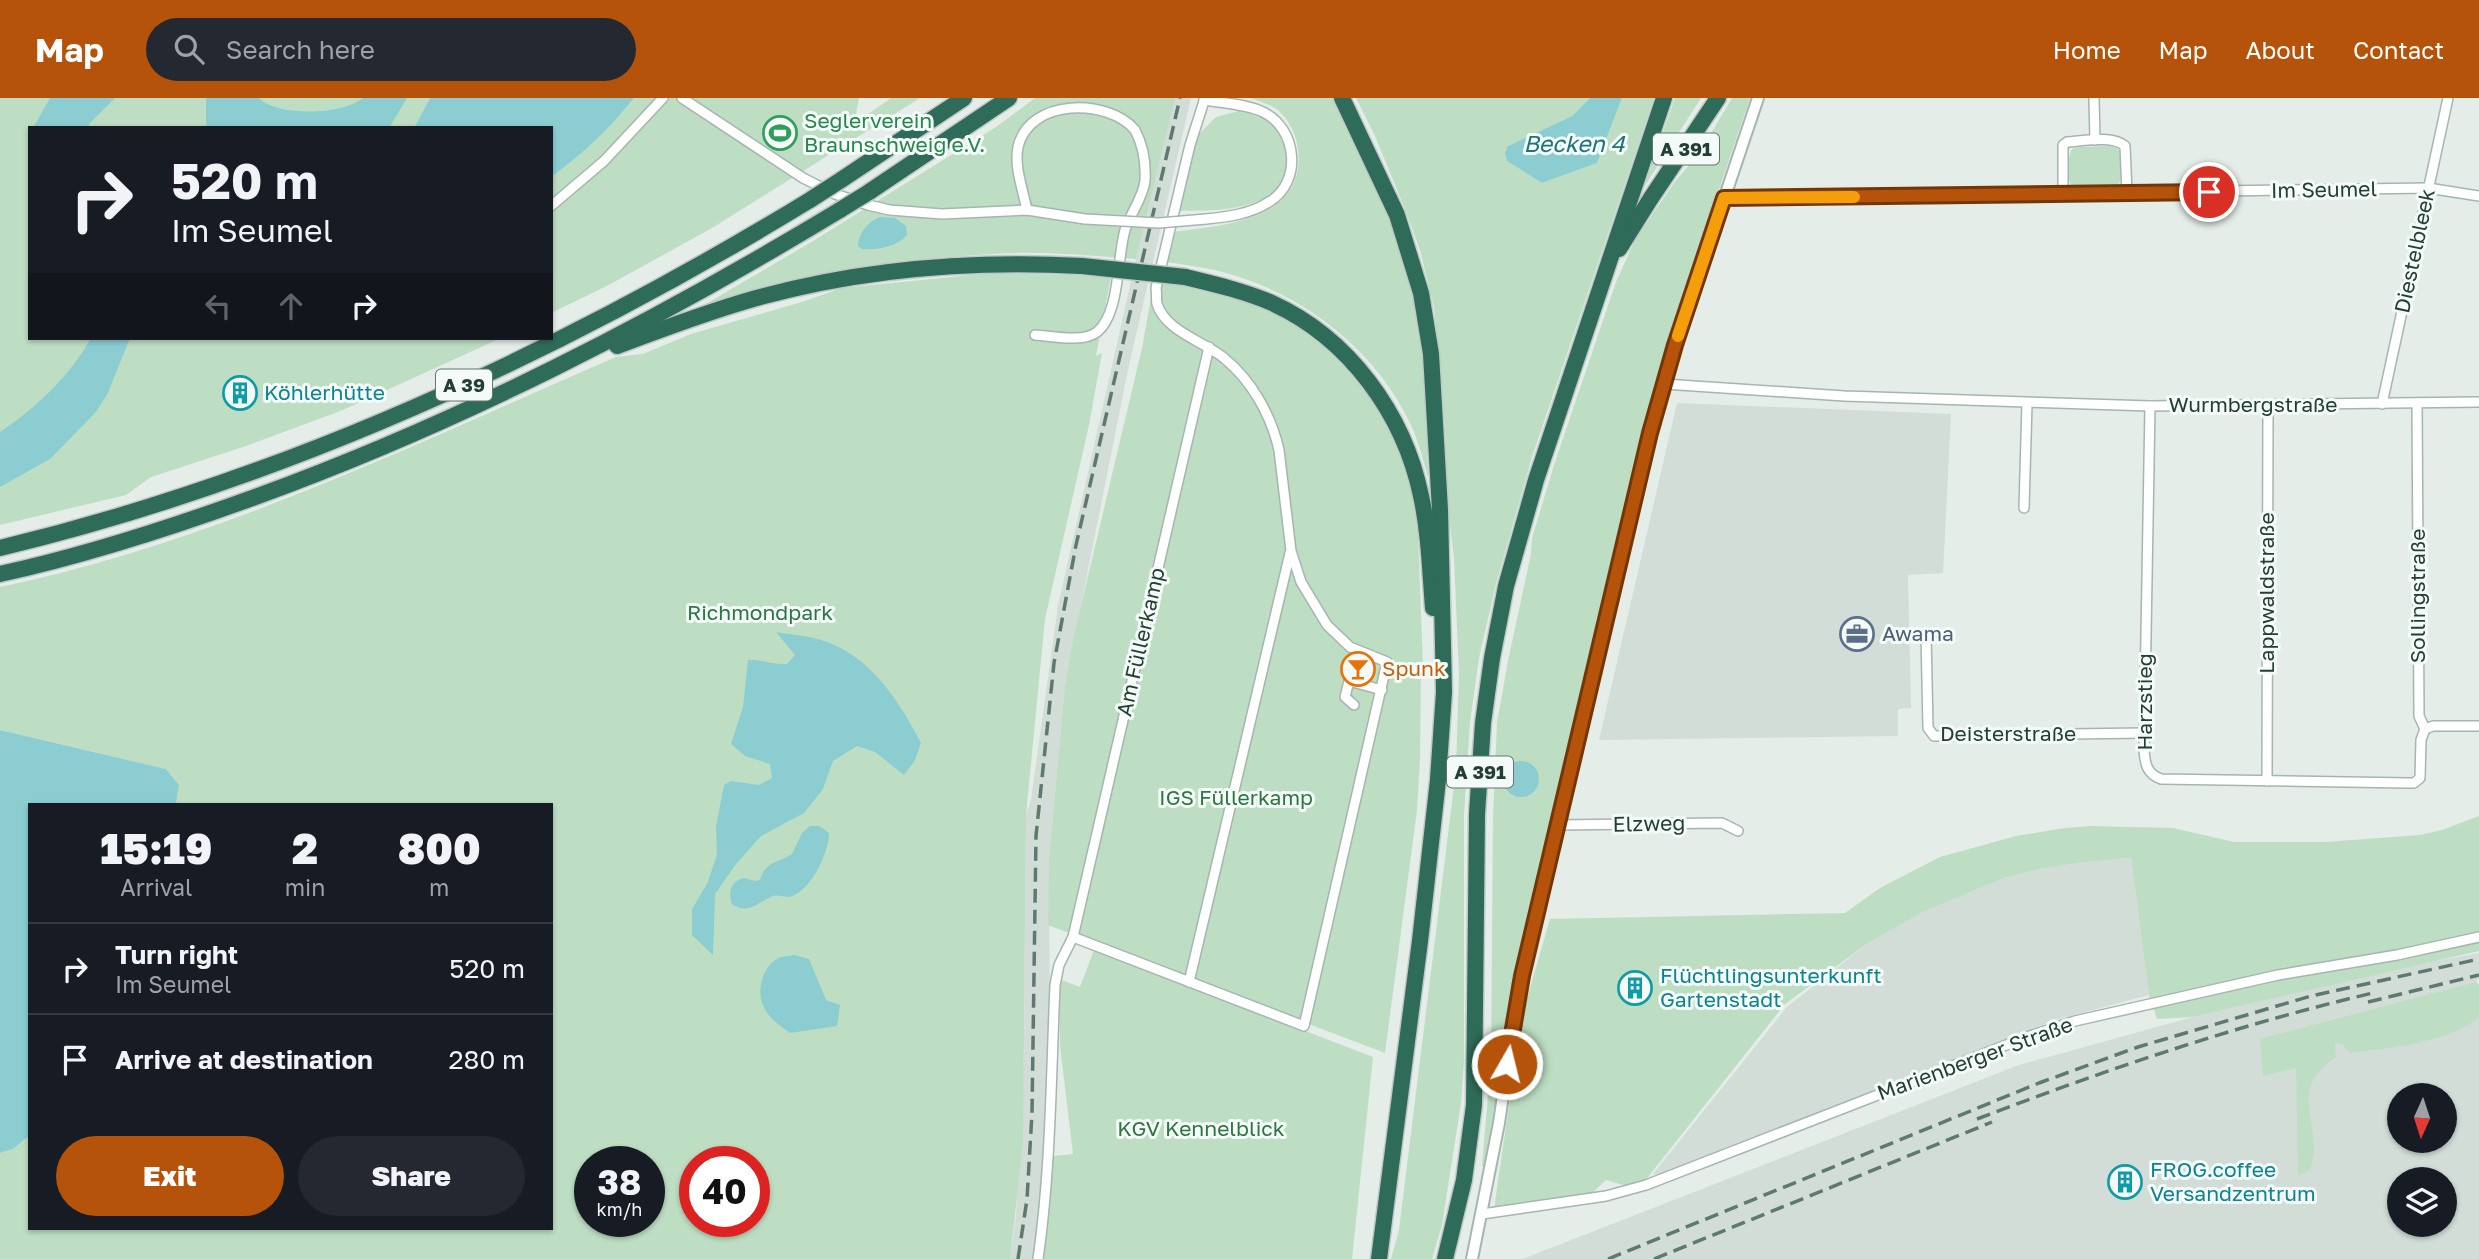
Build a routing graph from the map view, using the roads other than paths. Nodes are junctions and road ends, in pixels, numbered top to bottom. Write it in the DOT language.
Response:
graph roads {
  1 [pos="663,98"];
  2 [pos="682,98"];
  3 [pos="964,98"];
  4 [pos="1009,98"];
  5 [pos="1342,98"];
  6 [pos="1664,98"];
  7 [pos="1718,98"];
  8 [pos="1758,98"];
  9 [pos="2094,98"];
  10 [pos="2448,98"];
  11 [pos="1204,99"];
  12 [pos="2095,140"];
  13 [pos="2428,188"];
  14 [pos="2127,193"];
  15 [pos="2063,194"];
  16 [pos="2479,196"];
  17 [pos="1724,198"];
  18 [pos="553,204"];
  19 [pos="1027,210"];
  20 [pos="1595,299"];
  21 [pos="1035,335"];
  22 [pos="1209,347"];
  23 [pos="558,368"];
  24 [pos="1664,384"];
  25 [pos="2479,402"];
  26 [pos="2027,403"];
  27 [pos="2417,403"];
  28 [pos="2382,404"];
  29 [pos="2150,406"];
  30 [pos="2268,406"];
  31 [pos="2024,508"];
  32 [pos="0,548"];
  33 [pos="1291,551"];
  34 [pos="0,574"];
  35 [pos="1926,634"];
  36 [pos="1382,690"];
  37 [pos="1354,705"];
  38 [pos="2479,726"];
  39 [pos="2425,729"];
  40 [pos="2144,733"];
  41 [pos="1440,751"];
  42 [pos="2267,781"];
  43 [pos="2414,783"];
  44 [pos="1558,825"];
  45 [pos="1738,831"];
  46 [pos="1073,937"];
  47 [pos="2479,937"];
  48 [pos="1189,982"];
  49 [pos="1482,1214"];
  50 [pos="1038,1259"];
  51 [pos="1379,1259"];
  52 [pos="1446,1259"];
  53 [pos="1472,1259"];
  1 -- 18 [label="street"];
  2 -- 19 [label="street"];
  3 -- 32 [label="highway, A 39, bridge"];
  4 -- 23 [label="highway, A 39, bridge"];
  5 -- 41 [label="highway, A 391"];
  6 -- 20 [label="highway"];
  7 -- 20 [label="highway, A 391"];
  8 -- 17 [label="street"];
  9 -- 12 [label="street"];
  10 -- 13 [label="street, Diestelbleek"];
  11 -- 19 [label="street, bridge"];
  11 -- 22 [label="street"];
  12 -- 14 [label="street"];
  12 -- 15 [label="street"];
  13 -- 14 [label="street, Im Seumel"];
  13 -- 16 [label="street, Im Seumel"];
  13 -- 28 [label="street, Diestelbleek"];
  14 -- 15 [label="street, Im Seumel"];
  15 -- 17 [label="street, Im Seumel"];
  17 -- 24 [label="street"];
  19 -- 21 [label="street"];
  20 -- 52 [label="highway, A 391"];
  22 -- 33 [label="street"];
  22 -- 46 [label="street, Am Füllerkamp"];
  23 -- 34 [label="highway, A 39"];
  23 -- 41 [label="highway, bridge"];
  24 -- 26 [label="street, Wurmbergstraße"];
  24 -- 44 [label="street"];
  25 -- 27 [label="street, Wurmbergstraße"];
  26 -- 29 [label="street, Wurmbergstraße"];
  26 -- 31 [label="street"];
  27 -- 28 [label="street, Wurmbergstraße"];
  27 -- 39 [label="street, Sollingstraße"];
  28 -- 30 [label="street, Wurmbergstraße"];
  29 -- 30 [label="street, Wurmbergstraße"];
  29 -- 40 [label="street, Harzstieg"];
  30 -- 42 [label="street, Lappwaldstraße"];
  33 -- 36 [label="street"];
  33 -- 48 [label="street"];
  35 -- 40 [label="street, Deisterstraße"];
  36 -- 37 [label="street"];
  36 -- 48 [label="street"];
  38 -- 39 [label="street"];
  39 -- 43 [label="street, Sollingstraße"];
  40 -- 42 [label="street, Harzstieg"];
  41 -- 51 [label="highway, A 391"];
  42 -- 43 [label="street, Harzstieg"];
  44 -- 45 [label="street, Elzweg"];
  44 -- 49 [label="street"];
  46 -- 48 [label="street"];
  46 -- 50 [label="street, Am Füllerkamp"];
  47 -- 49 [label="street, Marienberger Straße"];
  49 -- 53 [label="street"];
}
